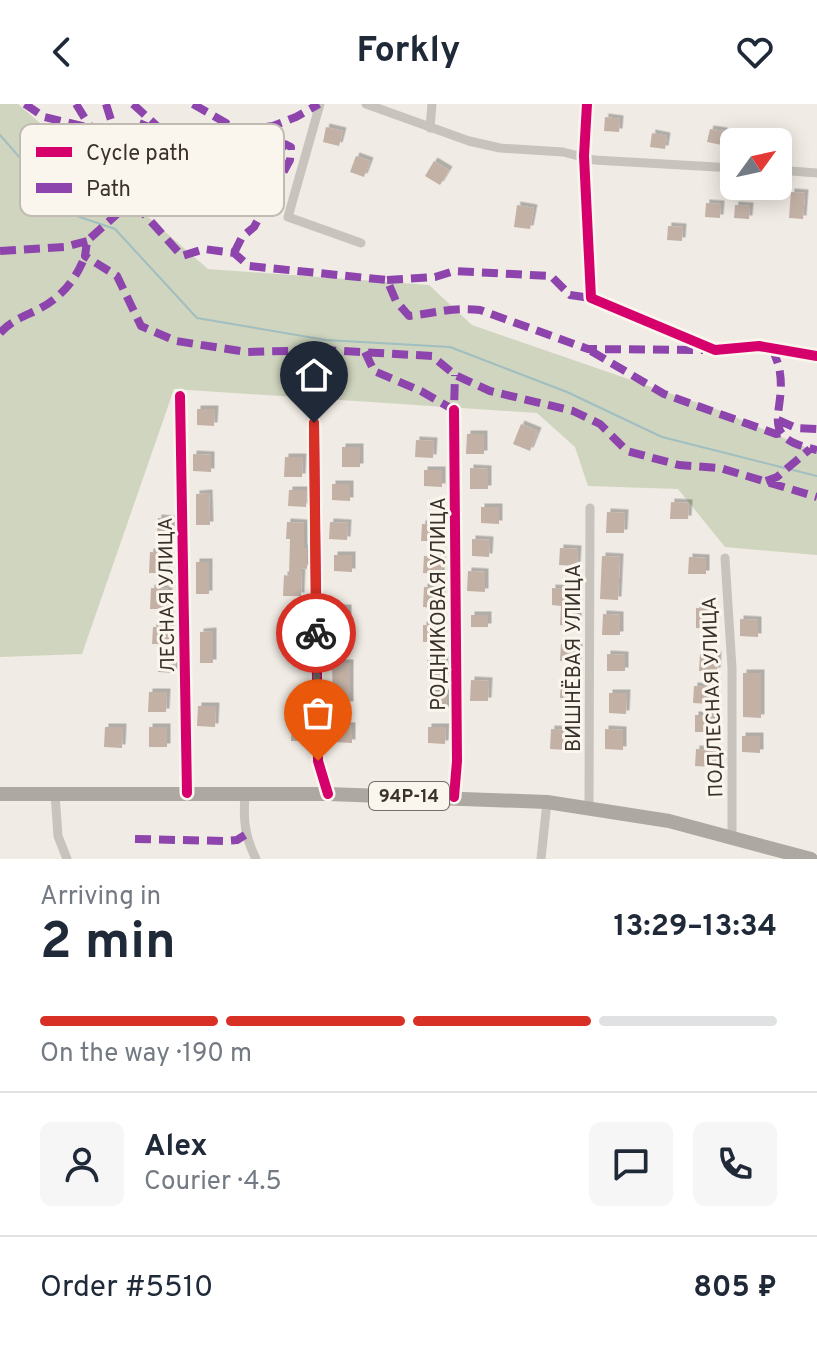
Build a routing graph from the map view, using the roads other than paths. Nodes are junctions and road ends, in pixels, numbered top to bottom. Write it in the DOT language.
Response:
graph roads {
  1 [pos="320,104"];
  2 [pos="366,104"];
  3 [pos="432,104"];
  4 [pos="587,104"];
  5 [pos="430,128"];
  6 [pos="584,156"];
  7 [pos="720,167"];
  8 [pos="792,171"];
  9 [pos="817,173"];
  10 [pos="361,243"];
  11 [pos="817,356"];
  12 [pos="180,396"];
  13 [pos="454,410"];
  14 [pos="314,423"];
  15 [pos="590,508"];
  16 [pos="725,558"];
  17 [pos="187,793"];
  18 [pos="0,794"];
  19 [pos="55,794"];
  20 [pos="328,794"];
  21 [pos="245,796"];
  22 [pos="454,797"];
  23 [pos="547,802"];
  24 [pos="589,807"];
  25 [pos="732,836"];
  26 [pos="67,859"];
  27 [pos="256,859"];
  28 [pos="541,859"];
  29 [pos="811,859"];
  1 -- 10 [label="street"];
  2 -- 5 [label="street"];
  3 -- 5 [label="street"];
  4 -- 6 [label="street"];
  5 -- 6 [label="street"];
  6 -- 7 [label="street"];
  6 -- 11 [label="street"];
  8 -- 9 [label="street"];
  12 -- 17 [label="street, ЛЕСНАЯ УЛИЦА"];
  13 -- 22 [label="street, РОДНИКОВАЯ УЛИЦА"];
  14 -- 20 [label="street"];
  15 -- 24 [label="street, ВИШНЁВАЯ УЛИЦА"];
  16 -- 25 [label="street, ПОДЛЕСНАЯ УЛИЦА"];
  17 -- 19 [label="main road, 94Р-14"];
  17 -- 21 [label="main road, 94Р-14"];
  18 -- 19 [label="main road, 94Р-14"];
  19 -- 26 [label="street"];
  20 -- 21 [label="main road, 94Р-14"];
  20 -- 22 [label="main road, 94Р-14"];
  21 -- 27 [label="street"];
  22 -- 23 [label="main road, 94Р-14"];
  23 -- 24 [label="main road, 94Р-14"];
  23 -- 28 [label="street"];
  24 -- 25 [label="main road, 94Р-14"];
  25 -- 29 [label="main road, 94Р-14"];
}
